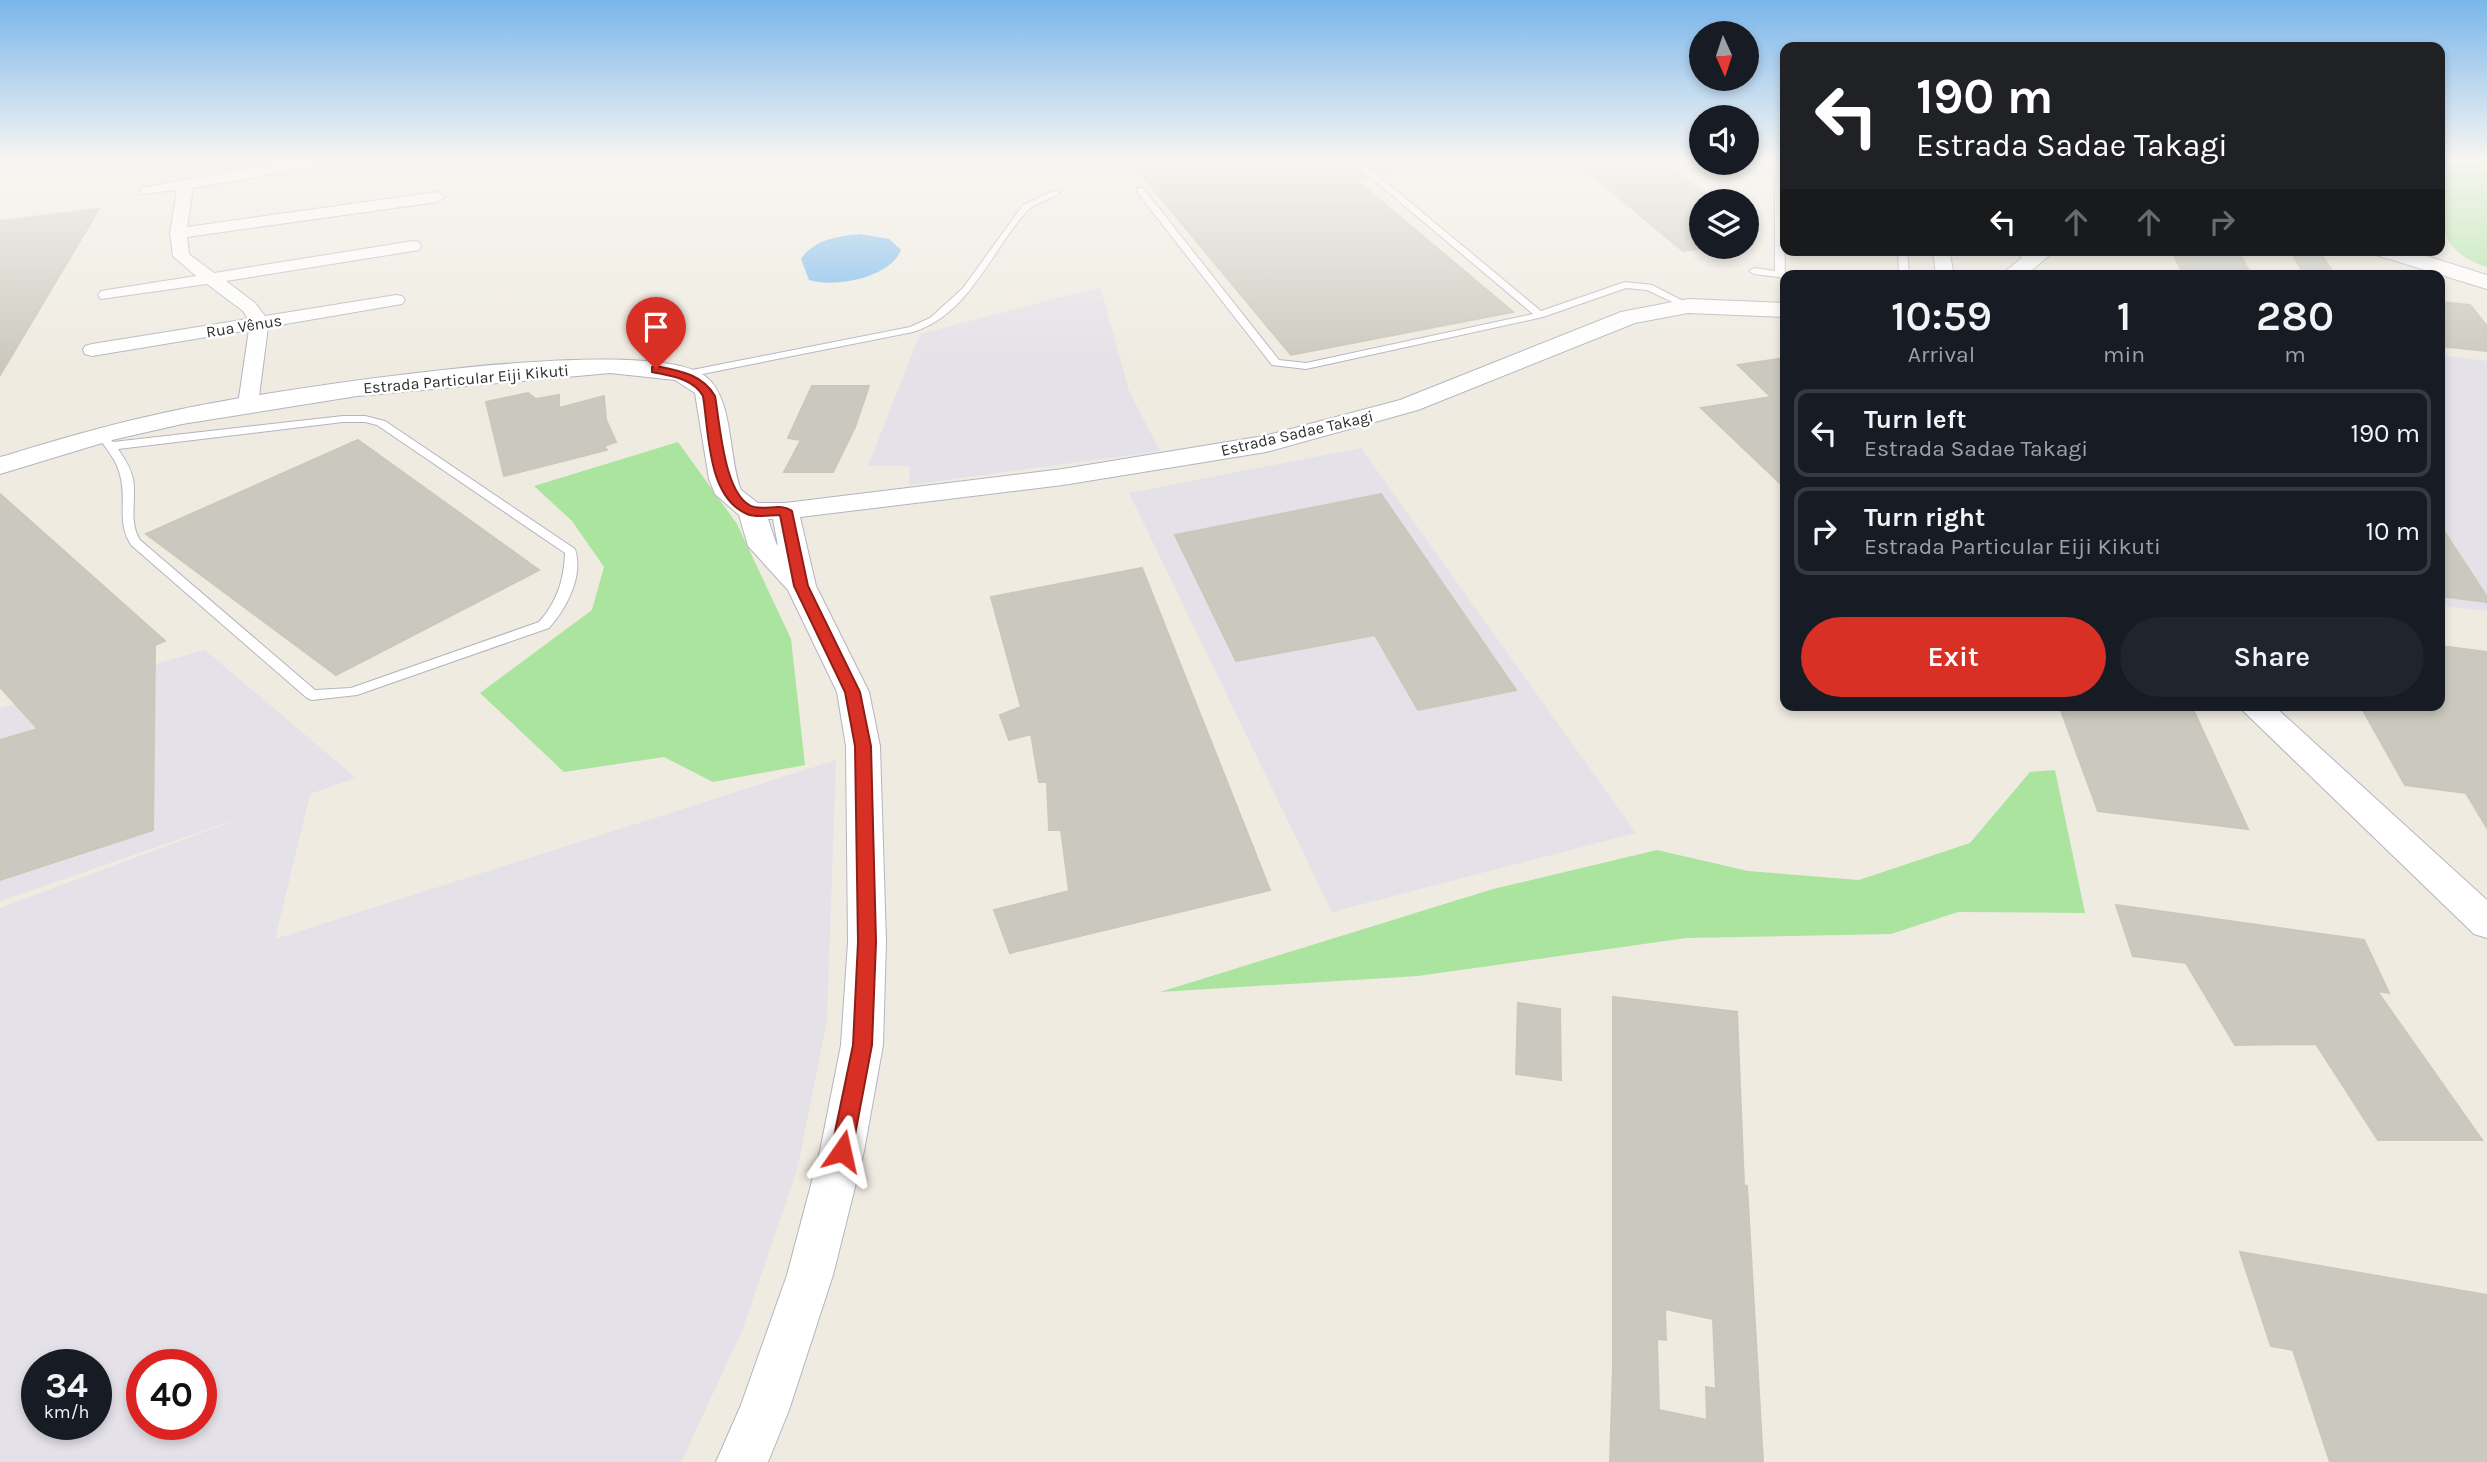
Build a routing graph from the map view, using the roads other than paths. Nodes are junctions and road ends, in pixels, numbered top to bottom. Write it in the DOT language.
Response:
graph roads {
  1 [pos="179,227"];
  2 [pos="220,227"];
  3 [pos="1011,227"];
  4 [pos="1169,227"];
  5 [pos="1435,227"];
  6 [pos="178,233"];
  7 [pos="414,246"];
  8 [pos="2028,256"];
  9 [pos="2403,256"];
  10 [pos="2016,270"];
  11 [pos="1754,271"];
  12 [pos="1780,275"];
  13 [pos="213,278"];
  14 [pos="2487,282"];
  15 [pos="107,295"];
  16 [pos="396,300"];
  17 [pos="1688,306"];
  18 [pos="1780,310"];
  19 [pos="1540,315"];
  20 [pos="259,324"];
  21 [pos="92,351"];
  22 [pos="682,374"];
  23 [pos="248,404"];
  24 [pos="106,441"];
  25 [pos="0,466"];
  26 [pos="752,511"];
  27 [pos="785,511"];
  28 [pos="801,586"];
  29 [pos="2259,711"];
  30 [pos="2487,923"];
  31 [pos="742,1462"];
  1 -- 6 [label="street"];
  2 -- 6 [label="street"];
  3 -- 22 [label="lane"];
  4 -- 19 [label="lane"];
  5 -- 19 [label="lane"];
  6 -- 13 [label="street"];
  7 -- 13 [label="street"];
  8 -- 10 [label="street"];
  9 -- 14 [label="street"];
  11 -- 12 [label="lane"];
  13 -- 15 [label="street"];
  13 -- 20 [label="street"];
  16 -- 20 [label="street, Rua Vênus"];
  17 -- 18 [label="street, Estrada Sadae Takagi"];
  17 -- 19 [label="lane"];
  17 -- 27 [label="street, Estrada Sadae Takagi"];
  20 -- 21 [label="street, Rua Vênus"];
  20 -- 23 [label="street"];
  22 -- 23 [label="street, Estrada Particular Eiji Kikuti"];
  22 -- 26 [label="street"];
  23 -- 24 [label="street, Estrada Particular Eiji Kikuti"];
  24 -- 24 [label="lane"];
  24 -- 25 [label="street, Estrada Particular Eiji Kikuti"];
  26 -- 27 [label="street, Estrada Sadae Takagi"];
  26 -- 28 [label="street"];
  27 -- 28 [label="street"];
  28 -- 31 [label="street"];
  29 -- 30 [label="street"];
}
